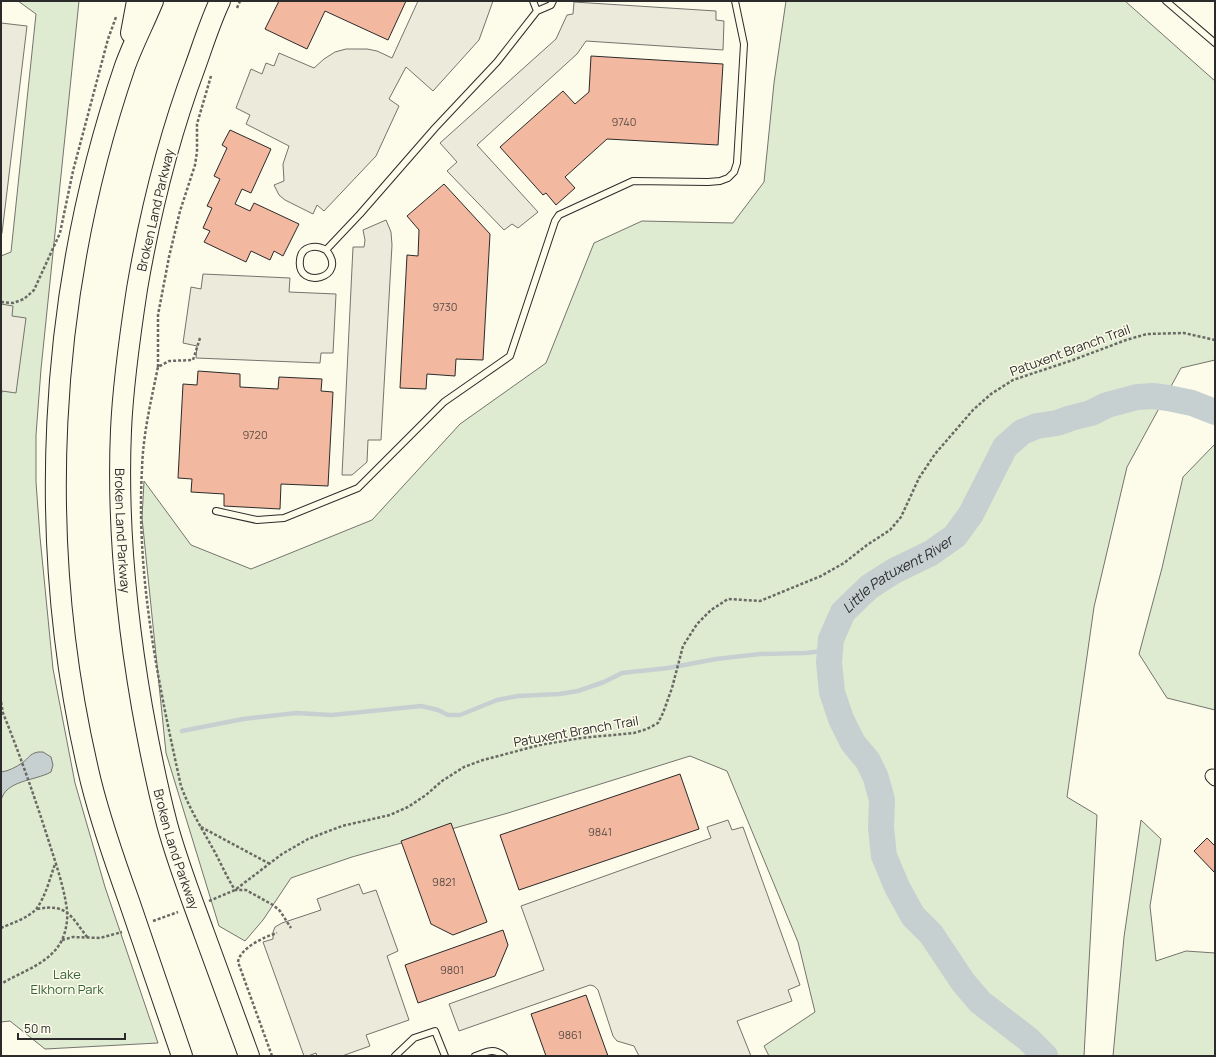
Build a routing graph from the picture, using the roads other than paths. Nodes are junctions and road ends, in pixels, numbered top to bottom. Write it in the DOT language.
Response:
graph roads {
  1 [pos="137,1"];
  2 [pos="153,1"];
  3 [pos="533,1"];
  4 [pos="553,1"];
  5 [pos="735,1"];
  6 [pos="1166,1"];
  7 [pos="228,6"];
  8 [pos="538,11"];
  9 [pos="1215,43"];
  10 [pos="126,64"];
  11 [pos="326,250"];
  12 [pos="216,511"];
  13 [pos="182,1056"];
  14 [pos="249,1056"];
  15 [pos="395,1056"];
  16 [pos="445,1056"];
  17 [pos="475,1056"];
  18 [pos="504,1056"];
  1 -- 10 [label="main road"];
  2 -- 10 [label="main road"];
  3 -- 8 [label="lane"];
  4 -- 8 [label="lane"];
  5 -- 12 [label="lane"];
  6 -- 9 [label="lane"];
  7 -- 14 [label="main road, Broken Land Parkway"];
  8 -- 11 [label="lane"];
  10 -- 13 [label="main road"];
  11 -- 11 [label="lane"];
  15 -- 16 [label="lane"];
  17 -- 18 [label="lane"];
}
